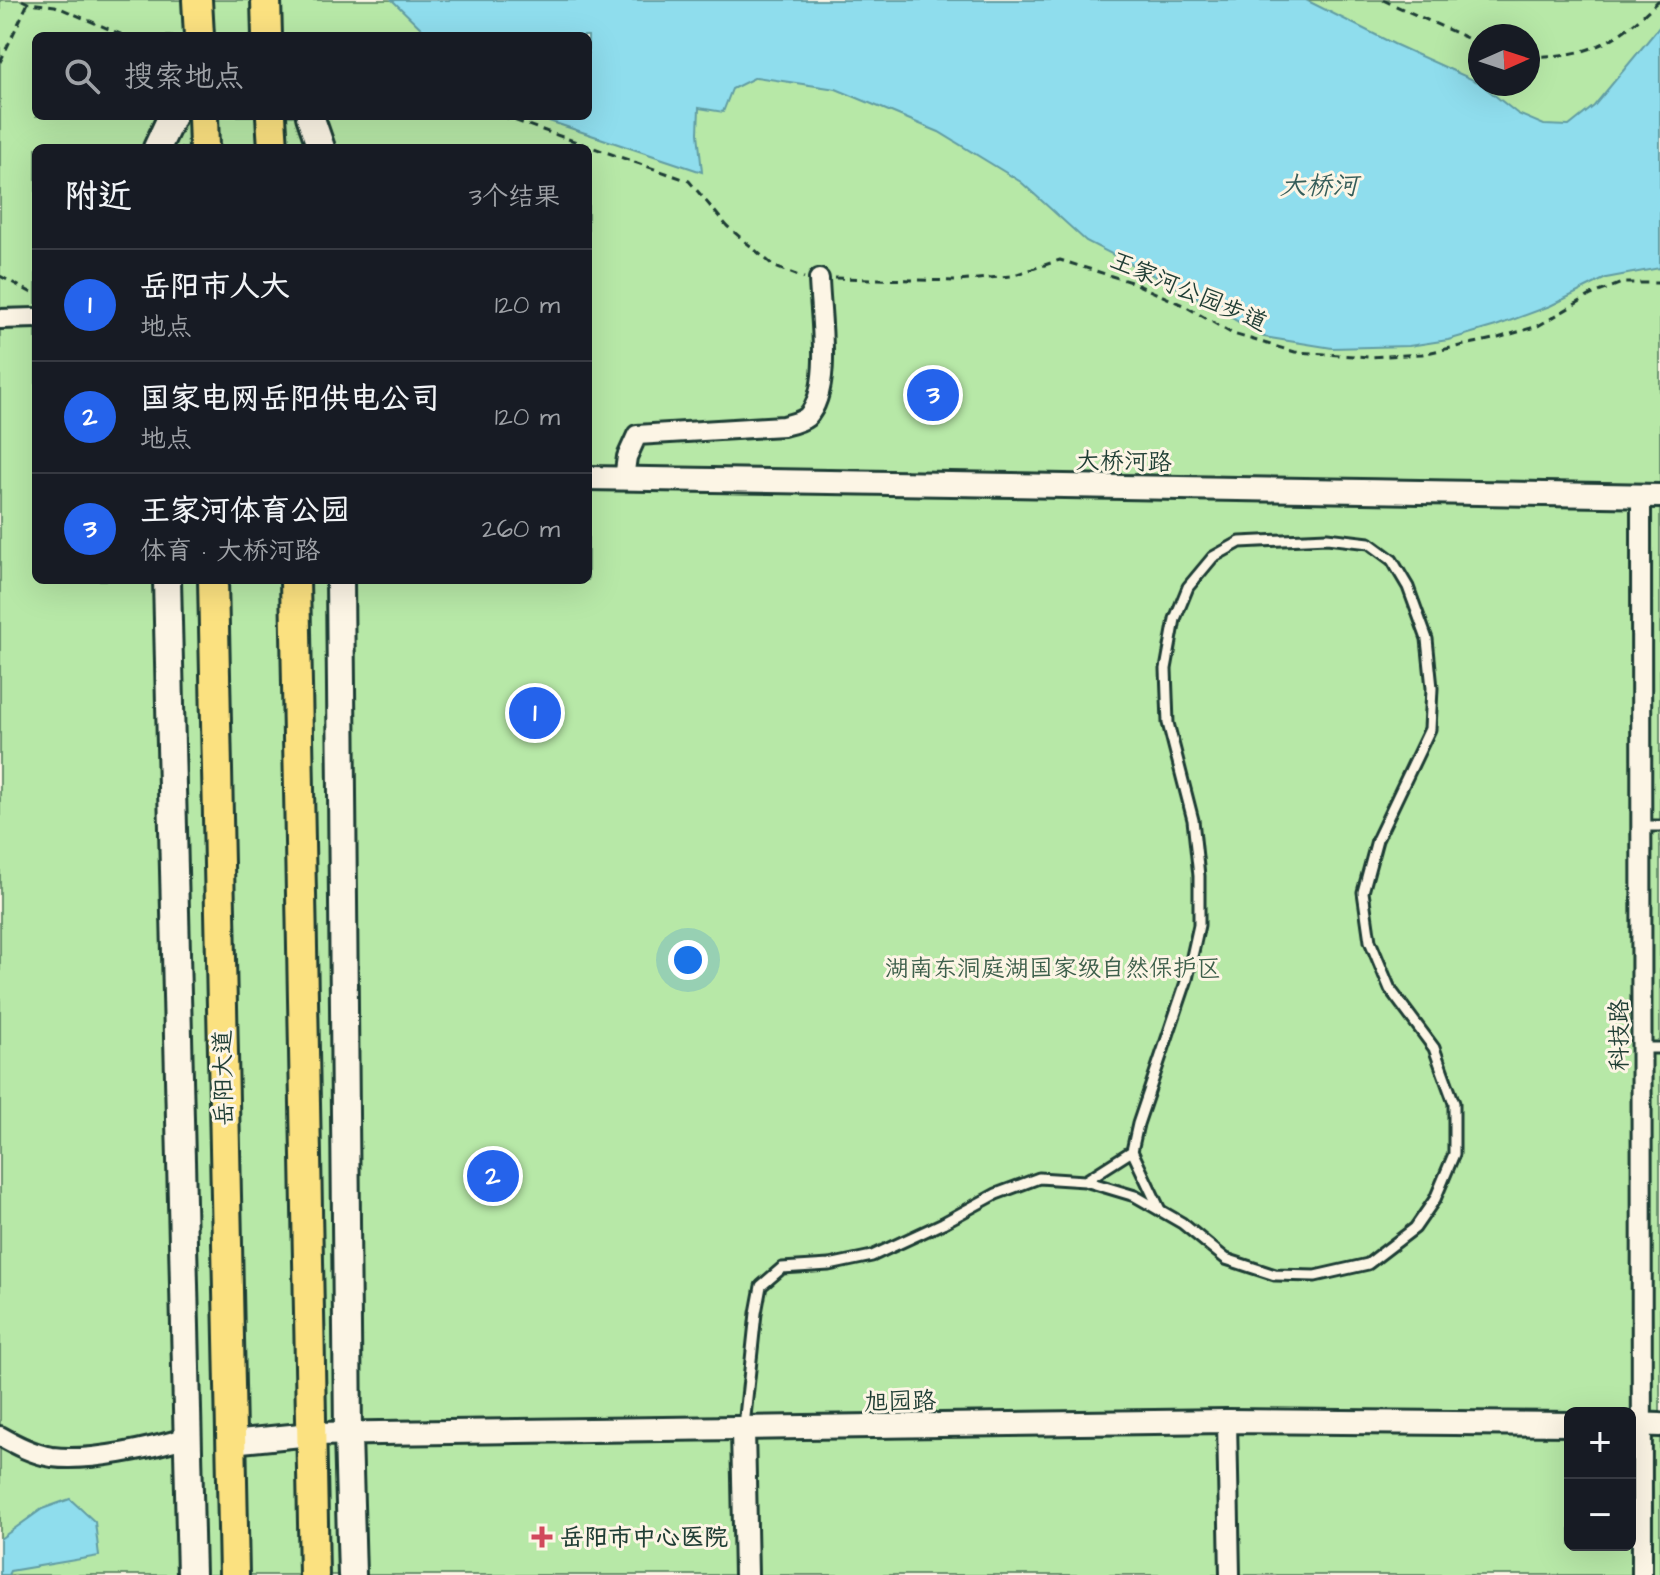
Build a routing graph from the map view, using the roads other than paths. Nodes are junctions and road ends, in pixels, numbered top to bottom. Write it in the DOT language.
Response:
graph roads {
  1 [pos="170,120"];
  2 [pos="271,120"];
  3 [pos="311,120"];
  4 [pos="159,144"];
  5 [pos="273,144"];
  6 [pos="320,144"];
  7 [pos="819,279"];
  8 [pos="32,318"];
  9 [pos="0,319"];
  10 [pos="592,478"];
  11 [pos="624,478"];
  12 [pos="1651,496"];
  13 [pos="167,584"];
  14 [pos="213,584"];
  15 [pos="295,584"];
  16 [pos="340,584"];
  17 [pos="1651,826"];
  18 [pos="1651,1048"];
  19 [pos="1132,1151"];
  20 [pos="1085,1181"];
  21 [pos="1161,1211"];
  22 [pos="1227,1421"];
  23 [pos="1564,1424"];
  24 [pos="1644,1425"];
  25 [pos="743,1430"];
  26 [pos="311,1434"];
  27 [pos="348,1434"];
  28 [pos="0,1436"];
  29 [pos="188,1437"];
  30 [pos="231,1442"];
  31 [pos="191,1575"];
  32 [pos="234,1575"];
  33 [pos="314,1575"];
  34 [pos="352,1575"];
  35 [pos="746,1575"];
  36 [pos="1230,1575"];
  37 [pos="1642,1575"];
  1 -- 4 [label="main road"];
  2 -- 5 [label="main road"];
  3 -- 6 [label="main road"];
  7 -- 11 [label="street"];
  8 -- 9 [label="street"];
  10 -- 11 [label="street, 大桥河路"];
  11 -- 12 [label="street, 大桥河路"];
  12 -- 17 [label="street, 科技路"];
  13 -- 29 [label="main road"];
  14 -- 30 [label="main road, 岳阳大道"];
  15 -- 26 [label="main road"];
  16 -- 27 [label="main road"];
  17 -- 18 [label="street, 科技路"];
  18 -- 24 [label="street, 科技路"];
  19 -- 20 [label="lane"];
  19 -- 21 [label="lane"];
  19 -- 21 [label="lane"];
  20 -- 21 [label="lane"];
  20 -- 25 [label="lane"];
  22 -- 23 [label="street, 旭园路"];
  22 -- 25 [label="street, 旭园路"];
  22 -- 36 [label="street"];
  24 -- 37 [label="street, 科技路"];
  25 -- 27 [label="street, 旭园路"];
  25 -- 35 [label="street"];
  26 -- 27 [label="street, 旭园路"];
  26 -- 30 [label="street, 旭园路"];
  26 -- 33 [label="main road"];
  27 -- 34 [label="main road"];
  28 -- 29 [label="street"];
  29 -- 31 [label="main road"];
  30 -- 32 [label="main road, 岳阳大道"];
}
